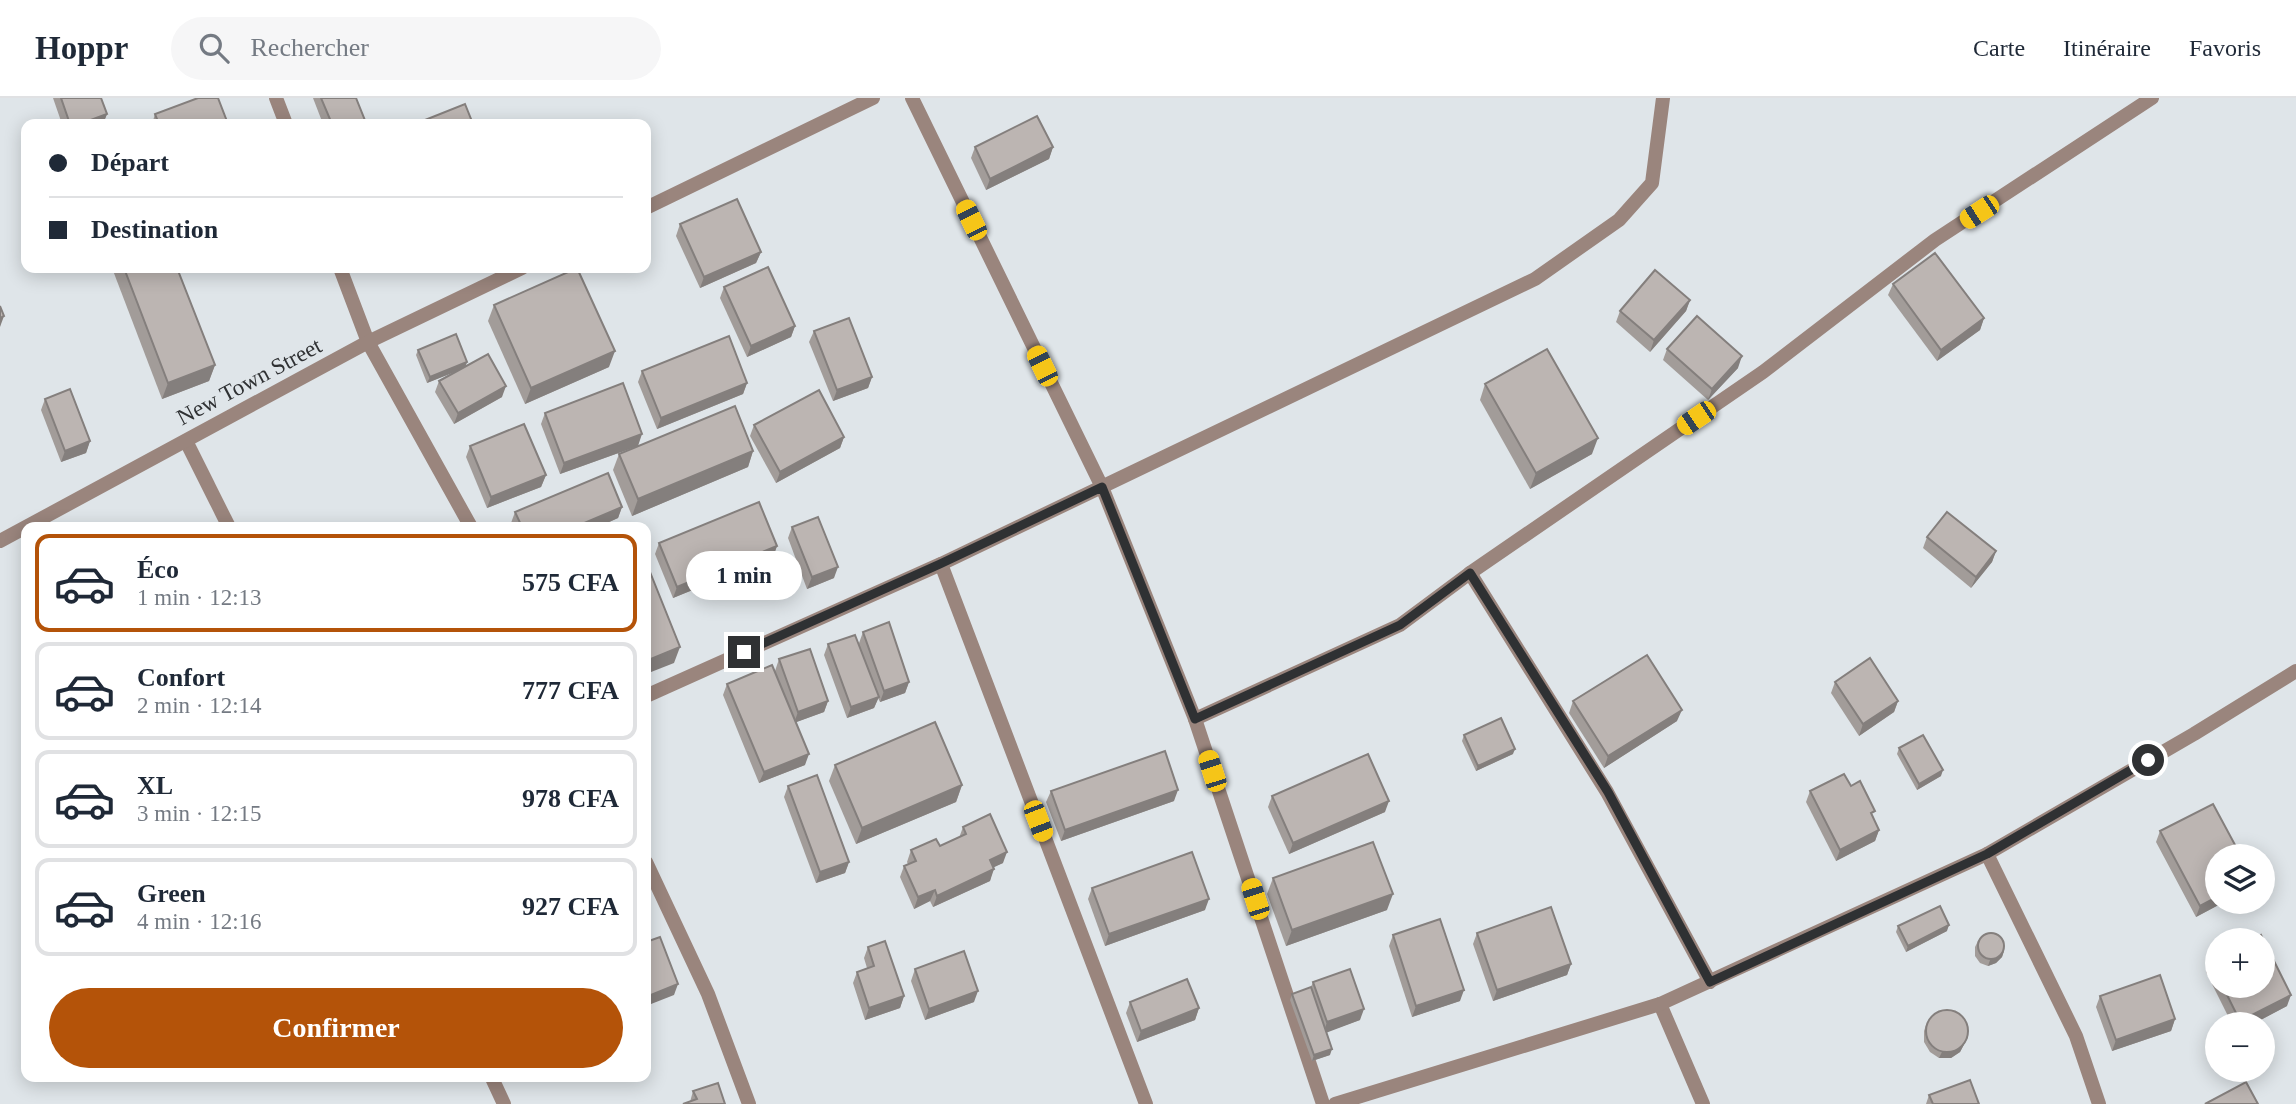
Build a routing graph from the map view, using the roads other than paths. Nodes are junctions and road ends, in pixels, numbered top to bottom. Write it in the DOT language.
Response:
graph roads {
  1 [pos="276,98"];
  2 [pos="873,98"];
  3 [pos="912,98"];
  4 [pos="1663,98"];
  5 [pos="2151,98"];
  6 [pos="284,119"];
  7 [pos="651,206"];
  8 [pos="342,273"];
  9 [pos="512,273"];
  10 [pos="368,342"];
  11 [pos="186,440"];
  12 [pos="1102,487"];
  13 [pos="35,522"];
  14 [pos="227,522"];
  15 [pos="468,522"];
  16 [pos="21,530"];
  17 [pos="0,541"];
  18 [pos="940,564"];
  19 [pos="1470,573"];
  20 [pos="2296,671"];
  21 [pos="651,694"];
  22 [pos="1195,719"];
  23 [pos="1987,854"];
  24 [pos="651,873"];
  25 [pos="1710,982"];
  26 [pos="1660,1004"];
  27 [pos="494,1082"];
  28 [pos="503,1104"];
  29 [pos="749,1104"];
  30 [pos="1146,1104"];
  31 [pos="1322,1104"];
  32 [pos="1335,1104"];
  33 [pos="1703,1104"];
  34 [pos="2099,1104"];
  1 -- 6 [label="street"];
  2 -- 7 [label="street"];
  3 -- 12 [label="street"];
  4 -- 12 [label="street"];
  5 -- 19 [label="street"];
  8 -- 10 [label="street"];
  9 -- 10 [label="street, New Town Street"];
  10 -- 11 [label="street, New Town Street"];
  10 -- 15 [label="street"];
  11 -- 13 [label="street, New Town Street"];
  11 -- 14 [label="street"];
  12 -- 18 [label="street"];
  12 -- 22 [label="street"];
  16 -- 17 [label="street, New Town Street"];
  18 -- 21 [label="street"];
  18 -- 30 [label="street"];
  19 -- 22 [label="street"];
  19 -- 25 [label="street"];
  20 -- 23 [label="street"];
  22 -- 31 [label="street"];
  23 -- 25 [label="street"];
  23 -- 34 [label="street"];
  24 -- 29 [label="street"];
  25 -- 26 [label="street"];
  26 -- 32 [label="street"];
  26 -- 33 [label="street"];
  27 -- 28 [label="street"];
}
